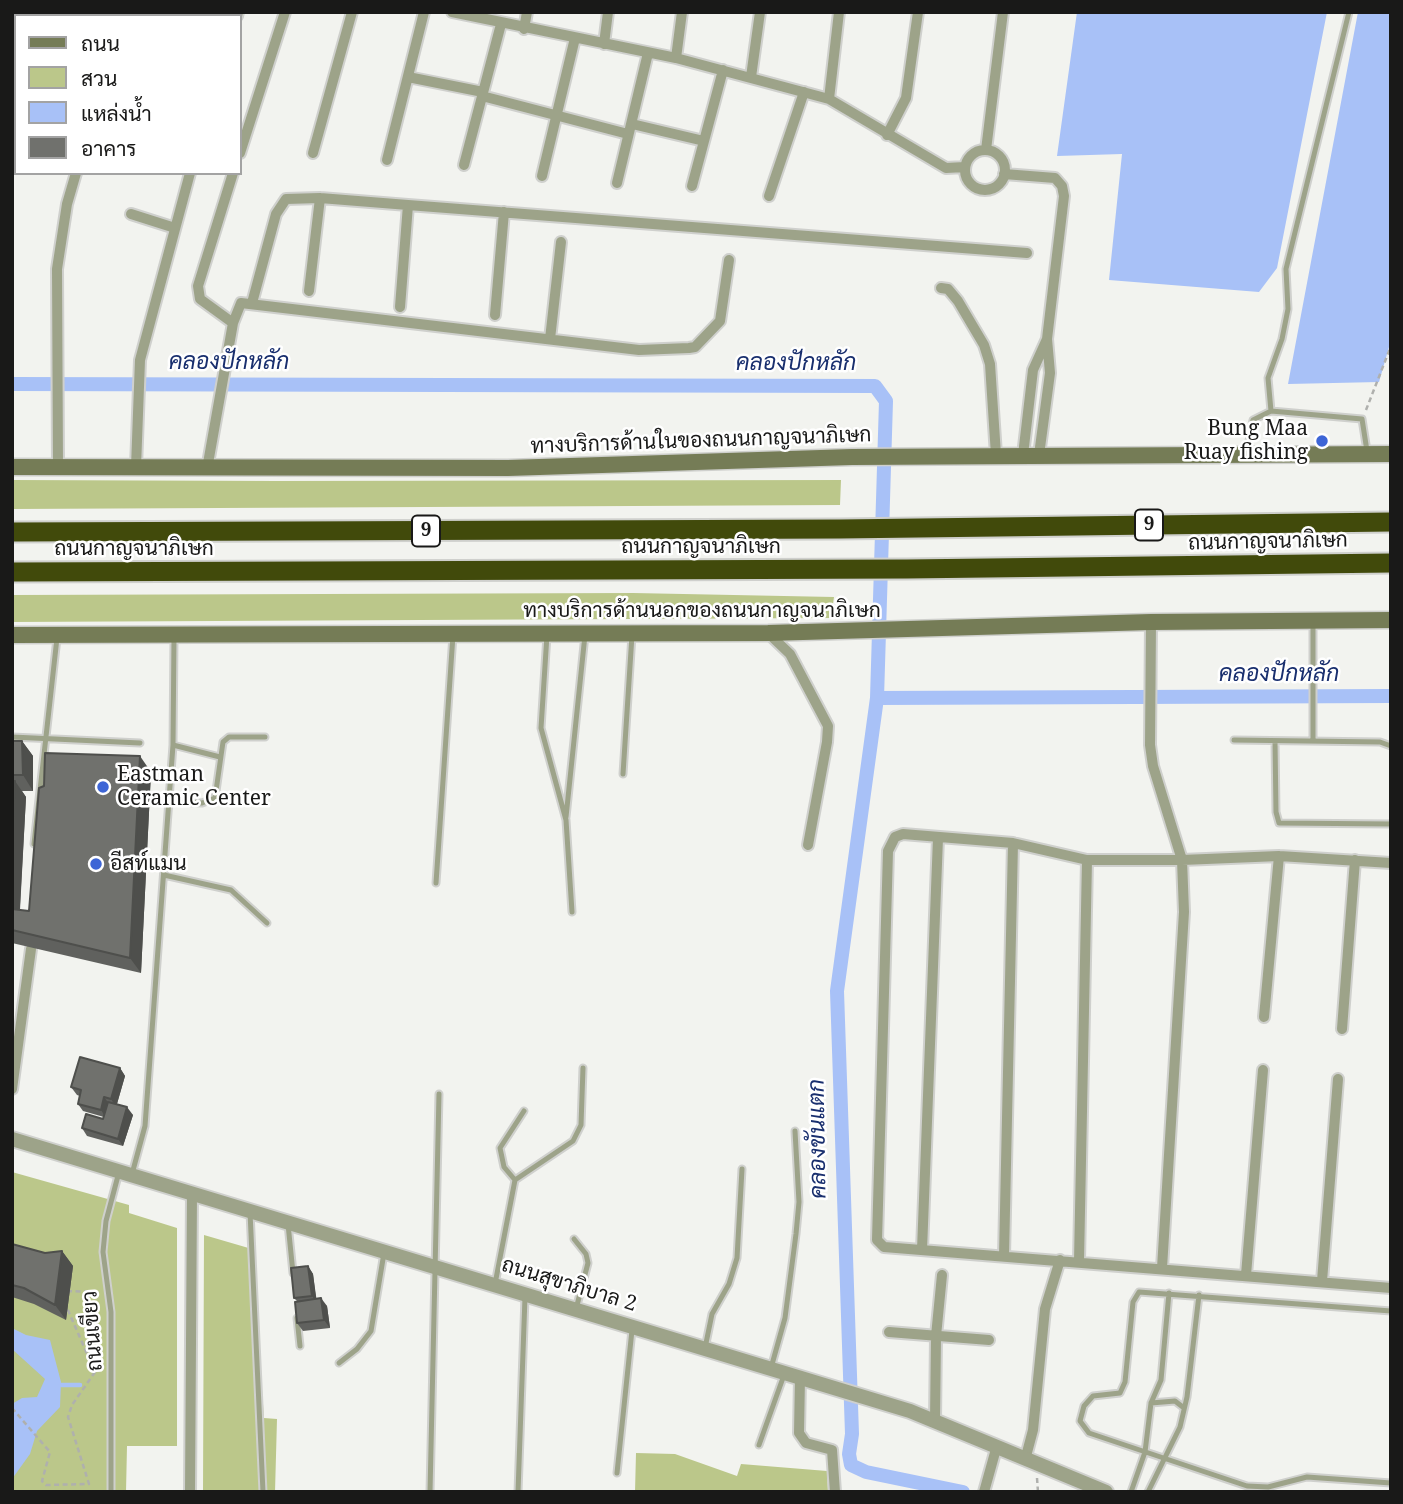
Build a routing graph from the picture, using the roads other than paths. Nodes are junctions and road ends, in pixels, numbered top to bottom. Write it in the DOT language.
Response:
graph roads {
  1 [pos="285,12"];
  2 [pos="352,12"];
  3 [pos="424,12"];
  4 [pos="452,12"];
  5 [pos="527,12"];
  6 [pos="608,12"];
  7 [pos="682,12"];
  8 [pos="760,12"];
  9 [pos="839,12"];
  10 [pos="918,12"];
  11 [pos="1003,12"];
  12 [pos="1349,12"];
  13 [pos="501,24"];
  14 [pos="524,29"];
  15 [pos="575,38"];
  16 [pos="604,44"];
  17 [pos="648,53"];
  18 [pos="676,58"];
  19 [pos="723,70"];
  20 [pos="408,77"];
  21 [pos="751,77"];
  22 [pos="804,92"];
  23 [pos="482,94"];
  24 [pos="829,99"];
  25 [pos="557,115"];
  26 [pos="630,129"];
  27 [pos="887,135"];
  28 [pos="704,141"];
  29 [pos="242,147"];
  30 [pos="986,150"];
  31 [pos="313,153"];
  32 [pos="387,160"];
  33 [pos="464,165"];
  34 [pos="965,167"];
  35 [pos="1004,174"];
  36 [pos="75,175"];
  37 [pos="189,175"];
  38 [pos="232,175"];
  39 [pos="542,176"];
  40 [pos="617,183"];
  41 [pos="692,186"];
  42 [pos="769,197"];
  43 [pos="320,198"];
  44 [pos="408,205"];
  45 [pos="504,212"];
  46 [pos="131,214"];
  47 [pos="175,228"];
  48 [pos="561,242"];
  49 [pos="1027,253"];
  50 [pos="729,260"];
  51 [pos="940,288"];
  52 [pos="309,291"];
  53 [pos="252,303"];
  54 [pos="400,307"];
  55 [pos="495,315"];
  56 [pos="233,323"];
  57 [pos="550,339"];
  58 [pos="1047,339"];
  59 [pos="1271,411"];
  60 [pos="1247,454"];
  61 [pos="1367,454"];
  62 [pos="1391,454"];
  63 [pos="1031,455"];
  64 [pos="996,456"];
  65 [pos="12,467"];
  66 [pos="58,467"];
  67 [pos="136,467"];
  68 [pos="207,468"];
  69 [pos="1391,523"];
  70 [pos="12,532"];
  71 [pos="1391,563"];
  72 [pos="12,572"];
  73 [pos="1314,620"];
  74 [pos="1391,620"];
  75 [pos="1151,622"];
  76 [pos="453,632"];
  77 [pos="547,632"];
  78 [pos="585,632"];
  79 [pos="632,632"];
  80 [pos="768,633"];
  81 [pos="174,634"];
  82 [pos="12,635"];
  83 [pos="57,635"];
  84 [pos="12,737"];
  85 [pos="265,737"];
  86 [pos="47,739"];
  87 [pos="1234,740"];
  88 [pos="1313,740"];
  89 [pos="1275,741"];
  90 [pos="140,743"];
  91 [pos="173,745"];
  92 [pos="1391,746"];
  93 [pos="220,757"];
  94 [pos="623,774"];
  95 [pos="169,802"];
  96 [pos="566,820"];
  97 [pos="1391,824"];
  98 [pos="938,838"];
  99 [pos="1013,844"];
  100 [pos="808,845"];
  101 [pos="1279,856"];
  102 [pos="34,858"];
  103 [pos="1087,860"];
  104 [pos="1182,860"];
  105 [pos="1355,860"];
  106 [pos="1391,863"];
  107 [pos="164,875"];
  108 [pos="436,883"];
  109 [pos="572,912"];
  110 [pos="267,923"];
  111 [pos="31,949"];
  112 [pos="1264,1017"];
  113 [pos="1342,1029"];
  114 [pos="583,1068"];
  115 [pos="1263,1070"];
  116 [pos="1338,1079"];
  117 [pos="12,1089"];
  118 [pos="439,1094"];
  119 [pos="524,1111"];
  120 [pos="795,1131"];
  121 [pos="12,1139"];
  122 [pos="742,1169"];
  123 [pos="126,1172"];
  124 [pos="515,1180"];
  125 [pos="192,1192"];
  126 [pos="250,1209"];
  127 [pos="288,1221"];
  128 [pos="574,1239"];
  129 [pos="384,1250"];
  130 [pos="922,1250"];
  131 [pos="1004,1255"];
  132 [pos="1060,1260"];
  133 [pos="1079,1261"];
  134 [pos="433,1265"];
  135 [pos="1162,1268"];
  136 [pos="942,1275"];
  137 [pos="1246,1275"];
  138 [pos="293,1279"];
  139 [pos="1322,1281"];
  140 [pos="495,1284"];
  141 [pos="1391,1287"];
  142 [pos="525,1293"];
  143 [pos="1169,1293"];
  144 [pos="1199,1295"];
  145 [pos="296,1306"];
  146 [pos="576,1309"];
  147 [pos="1391,1311"];
  148 [pos="632,1326"];
  149 [pos="889,1332"];
  150 [pos="936,1336"];
  151 [pos="989,1340"];
  152 [pos="300,1346"];
  153 [pos="705,1348"];
  154 [pos="340,1363"];
  155 [pos="778,1370"];
  156 [pos="800,1377"];
  157 [pos="1151,1404"];
  158 [pos="1184,1408"];
  159 [pos="936,1421"];
  160 [pos="759,1445"];
  161 [pos="996,1449"];
  162 [pos="1145,1451"];
  163 [pos="1166,1459"];
  164 [pos="1025,1460"];
  165 [pos="617,1473"];
  166 [pos="1391,1483"];
  167 [pos="985,1487"];
  168 [pos="111,1492"];
  169 [pos="190,1492"];
  170 [pos="263,1492"];
  171 [pos="430,1492"];
  172 [pos="518,1492"];
  173 [pos="835,1492"];
  174 [pos="1106,1492"];
  175 [pos="1130,1492"];
  176 [pos="1148,1492"];
  1 -- 29 [label="street"];
  2 -- 31 [label="street"];
  3 -- 20 [label="street"];
  4 -- 13 [label="street"];
  5 -- 14 [label="street"];
  6 -- 16 [label="street"];
  7 -- 18 [label="street"];
  8 -- 21 [label="street"];
  9 -- 24 [label="street"];
  10 -- 27 [label="street"];
  11 -- 30 [label="street"];
  12 -- 59 [label="lane"];
  13 -- 14 [label="street"];
  13 -- 23 [label="street"];
  14 -- 15 [label="street"];
  15 -- 16 [label="street"];
  15 -- 25 [label="street"];
  16 -- 17 [label="street"];
  17 -- 18 [label="street"];
  17 -- 26 [label="street"];
  18 -- 19 [label="street"];
  19 -- 21 [label="street"];
  19 -- 28 [label="street"];
  20 -- 23 [label="street"];
  20 -- 32 [label="street"];
  21 -- 22 [label="street"];
  22 -- 24 [label="street"];
  22 -- 42 [label="street"];
  23 -- 25 [label="street"];
  23 -- 33 [label="street"];
  24 -- 27 [label="street"];
  25 -- 26 [label="street"];
  25 -- 39 [label="street"];
  26 -- 28 [label="street"];
  26 -- 40 [label="street"];
  27 -- 34 [label="street"];
  28 -- 41 [label="street"];
  30 -- 34 [label="street"];
  30 -- 35 [label="street"];
  34 -- 35 [label="street"];
  35 -- 58 [label="street"];
  36 -- 66 [label="street"];
  37 -- 47 [label="street"];
  38 -- 56 [label="street"];
  43 -- 44 [label="street"];
  43 -- 52 [label="street"];
  43 -- 53 [label="street"];
  44 -- 45 [label="street"];
  44 -- 54 [label="street"];
  45 -- 49 [label="street"];
  45 -- 55 [label="street"];
  46 -- 47 [label="street"];
  47 -- 67 [label="street"];
  48 -- 57 [label="street"];
  50 -- 57 [label="street"];
  51 -- 64 [label="street"];
  53 -- 56 [label="street"];
  53 -- 57 [label="street"];
  56 -- 68 [label="street"];
  58 -- 63 [label="street"];
  58 -- 63 [label="street"];
  59 -- 60 [label="lane"];
  59 -- 61 [label="lane"];
  60 -- 61 [label="main road, ทางบริการด้านในของถนนกาญจนาภิเษก"];
  60 -- 63 [label="main road, ทางบริการด้านในของถนนกาญจนาภิเษก"];
  61 -- 62 [label="main road, ทางบริการด้านในของถนนกาญจนาภิเษก"];
  63 -- 64 [label="main road, ทางบริการด้านในของถนนกาญจนาภิเษก"];
  64 -- 68 [label="main road, ทางบริการด้านในของถนนกาญจนาภิเษก"];
  65 -- 66 [label="main road, ทางบริการด้านในของถนนกาญจนาภิเษก"];
  66 -- 67 [label="main road, ทางบริการด้านในของถนนกาญจนาภิเษก"];
  67 -- 68 [label="main road, ทางบริการด้านในของถนนกาญจนาภิเษก"];
  69 -- 70 [label="highway, ถนนกาญจนาภิเษก / 9"];
  71 -- 72 [label="highway, ถนนกาญจนาภิเษก / 9"];
  73 -- 74 [label="main road, ทางบริการด้านนอกของถนนกาญจนาภิเษก"];
  73 -- 75 [label="main road, ทางบริการด้านนอกของถนนกาญจนาภิเษก"];
  73 -- 88 [label="lane"];
  75 -- 80 [label="main road, ทางบริการด้านนอกของถนนกาญจนาภิเษก"];
  75 -- 104 [label="street"];
  76 -- 77 [label="main road, ทางบริการด้านนอกของถนนกาญจนาภิเษก"];
  76 -- 81 [label="main road, ทางบริการด้านนอกของถนนกาญจนาภิเษก"];
  76 -- 108 [label="lane"];
  77 -- 78 [label="main road, ทางบริการด้านนอกของถนนกาญจนาภิเษก"];
  77 -- 96 [label="lane"];
  78 -- 79 [label="main road, ทางบริการด้านนอกของถนนกาญจนาภิเษก"];
  78 -- 96 [label="lane"];
  79 -- 80 [label="main road, ทางบริการด้านนอกของถนนกาญจนาภิเษก"];
  79 -- 94 [label="lane"];
  80 -- 100 [label="street"];
  81 -- 83 [label="main road, ทางบริการด้านนอกของถนนกาญจนาภิเษก"];
  81 -- 91 [label="lane, ถนนเขียว"];
  82 -- 83 [label="main road, ทางบริการด้านนอกของถนนกาญจนาภิเษก"];
  83 -- 86 [label="lane"];
  84 -- 86 [label="lane"];
  85 -- 93 [label="lane"];
  86 -- 90 [label="lane"];
  86 -- 102 [label="lane"];
  87 -- 89 [label="lane"];
  88 -- 89 [label="lane"];
  88 -- 92 [label="lane"];
  89 -- 97 [label="lane"];
  91 -- 93 [label="lane"];
  91 -- 95 [label="lane, ถนนเขียว"];
  93 -- 95 [label="lane"];
  95 -- 107 [label="lane, ถนนเขียว"];
  96 -- 109 [label="lane"];
  98 -- 99 [label="street"];
  98 -- 130 [label="street"];
  98 -- 130 [label="street"];
  99 -- 103 [label="street"];
  99 -- 131 [label="street"];
  101 -- 104 [label="street"];
  101 -- 105 [label="street"];
  101 -- 112 [label="street"];
  103 -- 104 [label="street"];
  103 -- 133 [label="street"];
  104 -- 135 [label="street"];
  105 -- 106 [label="street"];
  105 -- 113 [label="street"];
  107 -- 110 [label="lane"];
  107 -- 123 [label="lane, ถนนเขียว"];
  111 -- 117 [label="street"];
  114 -- 124 [label="lane"];
  115 -- 137 [label="street"];
  116 -- 139 [label="street"];
  118 -- 134 [label="lane"];
  119 -- 124 [label="lane"];
  120 -- 155 [label="lane"];
  121 -- 123 [label="street, ถนนสุขาภิบาล 2"];
  122 -- 153 [label="lane"];
  123 -- 125 [label="street, ถนนสุขาภิบาล 2"];
  123 -- 168 [label="lane, ถนนเขียว"];
  124 -- 140 [label="lane"];
  125 -- 126 [label="street, ถนนสุขาภิบาล 2"];
  125 -- 169 [label="street"];
  126 -- 127 [label="street, ถนนสุขาภิบาล 2"];
  126 -- 170 [label="lane"];
  127 -- 129 [label="street, ถนนสุขาภิบาล 2"];
  127 -- 138 [label="lane"];
  128 -- 146 [label="lane"];
  129 -- 134 [label="street, ถนนสุขาภิบาล 2"];
  129 -- 154 [label="lane"];
  130 -- 131 [label="street"];
  131 -- 132 [label="street"];
  132 -- 133 [label="street"];
  132 -- 164 [label="street"];
  133 -- 135 [label="street"];
  134 -- 140 [label="street, ถนนสุขาภิบาล 2"];
  134 -- 171 [label="lane"];
  135 -- 137 [label="street"];
  136 -- 150 [label="street"];
  137 -- 139 [label="street"];
  139 -- 141 [label="street"];
  140 -- 142 [label="street, ถนนสุขาภิบาล 2"];
  142 -- 146 [label="street, ถนนสุขาภิบาล 2"];
  142 -- 172 [label="lane"];
  143 -- 144 [label="lane"];
  143 -- 157 [label="lane"];
  143 -- 162 [label="lane"];
  144 -- 147 [label="lane"];
  144 -- 158 [label="lane"];
  145 -- 152 [label="lane"];
  146 -- 148 [label="street, ถนนสุขาภิบาล 2"];
  148 -- 153 [label="street, ถนนสุขาภิบาล 2"];
  148 -- 165 [label="lane"];
  149 -- 150 [label="street"];
  150 -- 151 [label="street"];
  150 -- 159 [label="street"];
  153 -- 155 [label="street, ถนนสุขาภิบาล 2"];
  155 -- 156 [label="street, ถนนสุขาภิบาล 2"];
  155 -- 160 [label="lane"];
  156 -- 159 [label="street, ถนนสุขาภิบาล 2"];
  156 -- 173 [label="street"];
  157 -- 158 [label="lane"];
  157 -- 162 [label="lane"];
  158 -- 163 [label="lane"];
  159 -- 161 [label="street, ถนนสุขาภิบาล 2"];
  161 -- 164 [label="street, ถนนสุขาภิบาล 2"];
  161 -- 167 [label="street"];
  162 -- 163 [label="lane"];
  162 -- 175 [label="lane"];
  163 -- 166 [label="lane"];
  163 -- 176 [label="lane"];
  164 -- 174 [label="street, ถนนสุขาภิบาล 2"];
}
